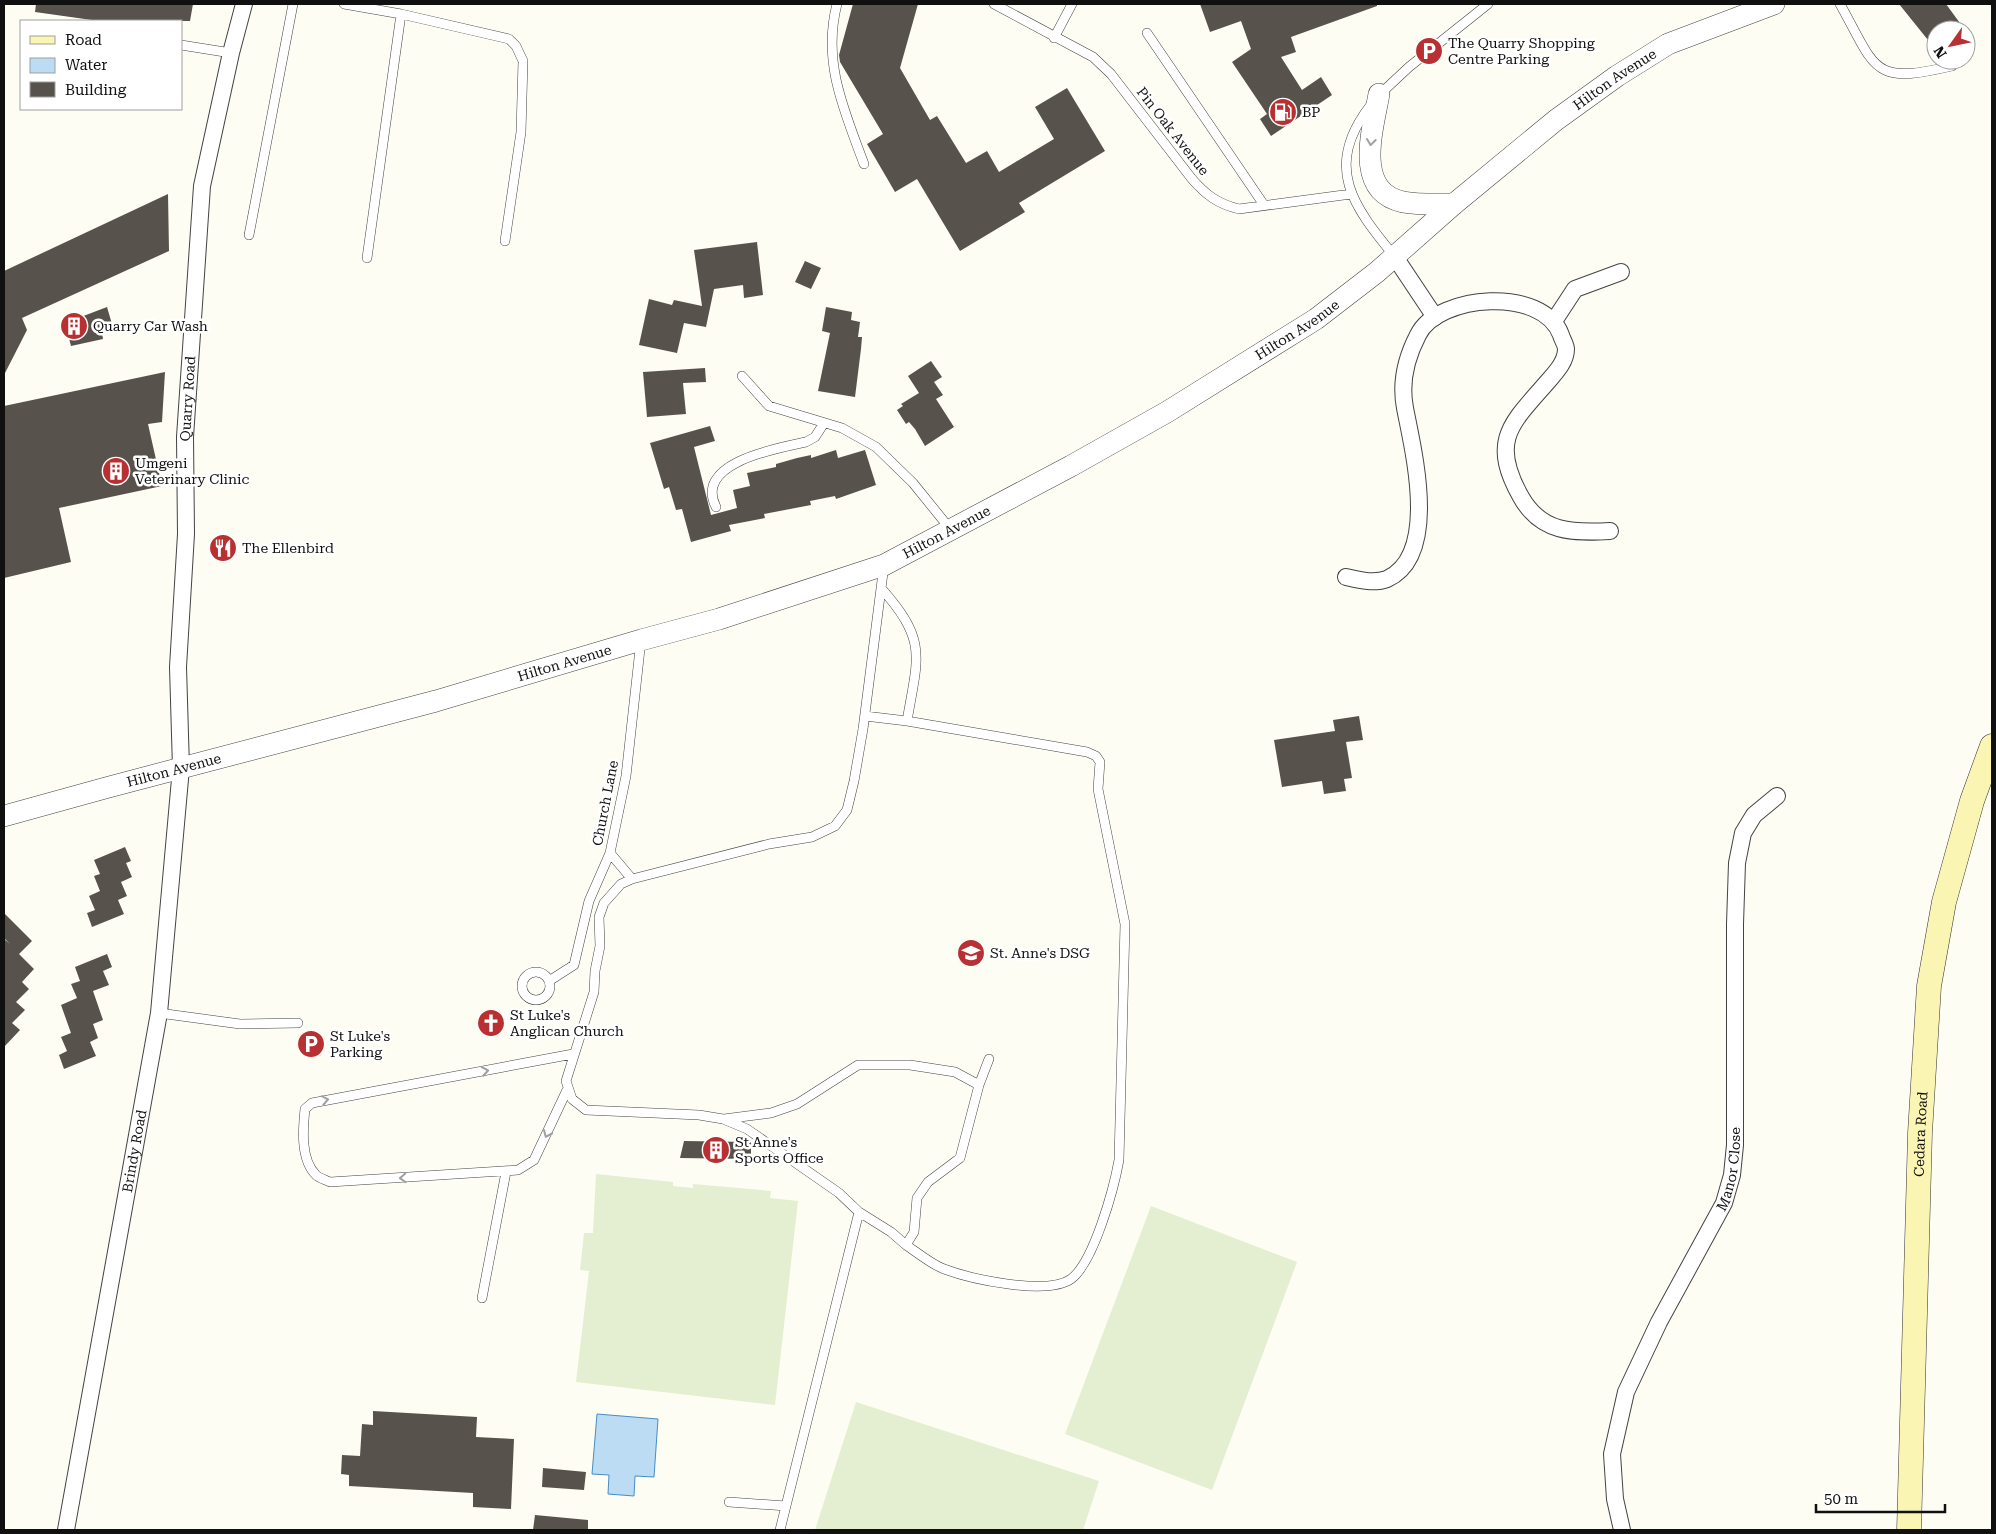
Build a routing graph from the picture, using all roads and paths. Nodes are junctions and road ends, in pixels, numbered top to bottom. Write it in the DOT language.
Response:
graph roads {
  1 [pos="244,4"];
  2 [pos="293,4"];
  3 [pos="344,4"];
  4 [pos="837,4"];
  5 [pos="994,4"];
  6 [pos="1072,4"];
  7 [pos="1488,4"];
  8 [pos="1774,4"];
  9 [pos="1840,4"];
  10 [pos="401,14"];
  11 [pos="1147,33"];
  12 [pos="1054,38"];
  13 [pos="182,46"];
  14 [pos="231,53"];
  15 [pos="1936,70"];
  16 [pos="1379,94"];
  17 [pos="864,164"];
  18 [pos="1350,194"];
  19 [pos="1454,204"];
  20 [pos="1264,206"];
  21 [pos="249,235"];
  22 [pos="505,241"];
  23 [pos="367,258"];
  24 [pos="1395,258"];
  25 [pos="1621,272"];
  26 [pos="1435,317"];
  27 [pos="1554,321"];
  28 [pos="742,376"];
  29 [pos="824,423"];
  30 [pos="716,507"];
  31 [pos="951,530"];
  32 [pos="1610,531"];
  33 [pos="884,565"];
  34 [pos="1346,577"];
  35 [pos="881,588"];
  36 [pos="641,640"];
  37 [pos="864,716"];
  38 [pos="907,721"];
  39 [pos="1992,746"];
  40 [pos="181,768"];
  41 [pos="1777,796"];
  42 [pos="4,816"];
  43 [pos="610,853"];
  44 [pos="632,879"];
  45 [pos="550,982"];
  46 [pos="159,1013"];
  47 [pos="298,1023"];
  48 [pos="573,1054"];
  49 [pos="989,1059"];
  50 [pos="979,1085"];
  51 [pos="568,1090"];
  52 [pos="723,1119"];
  53 [pos="506,1172"];
  54 [pos="859,1212"];
  55 [pos="906,1245"];
  56 [pos="482,1298"];
  57 [pos="729,1502"];
  58 [pos="786,1506"];
  59 [pos="66,1530"];
  60 [pos="780,1530"];
  61 [pos="1622,1530"];
  62 [pos="1908,1530"];
  1 -- 14 [label="street, Quarry Road"];
  2 -- 21 [label="lane"];
  3 -- 10 [label="lane"];
  4 -- 17 [label="lane"];
  5 -- 12 [label="lane, Pin Oak Avenue"];
  6 -- 12 [label="lane"];
  7 -- 16 [label="lane"];
  8 -- 19 [label="street, Hilton Avenue"];
  9 -- 15 [label="lane"];
  10 -- 22 [label="lane"];
  10 -- 23 [label="lane"];
  11 -- 20 [label="lane"];
  12 -- 20 [label="lane, Pin Oak Avenue"];
  13 -- 14 [label="lane"];
  14 -- 40 [label="street, Quarry Road"];
  16 -- 18 [label="lane"];
  16 -- 19 [label="street, one-way"];
  18 -- 20 [label="lane, Pin Oak Avenue"];
  18 -- 24 [label="lane"];
  19 -- 24 [label="street, Hilton Avenue"];
  24 -- 26 [label="street"];
  24 -- 31 [label="street, Hilton Avenue"];
  25 -- 27 [label="street"];
  26 -- 27 [label="street"];
  26 -- 34 [label="street"];
  27 -- 32 [label="street"];
  28 -- 29 [label="lane"];
  29 -- 30 [label="lane"];
  29 -- 31 [label="lane"];
  31 -- 33 [label="street, Hilton Avenue"];
  33 -- 35 [label="lane"];
  33 -- 36 [label="street, Hilton Avenue"];
  35 -- 37 [label="lane"];
  35 -- 38 [label="lane"];
  36 -- 40 [label="street, Hilton Avenue"];
  36 -- 43 [label="lane, Church Lane"];
  37 -- 38 [label="lane"];
  37 -- 44 [label="lane"];
  38 -- 55 [label="lane"];
  39 -- 62 [label="main road, Cedara Road"];
  40 -- 42 [label="street, Hilton Avenue"];
  40 -- 46 [label="street, Brindy Road"];
  41 -- 61 [label="street, Manor Close"];
  43 -- 44 [label="lane"];
  43 -- 45 [label="lane, Church Lane"];
  44 -- 48 [label="lane"];
  46 -- 47 [label="lane"];
  46 -- 59 [label="street, Brindy Road"];
  48 -- 51 [label="lane"];
  53 -- 48 [label="lane, one-way"];
  49 -- 50 [label="lane"];
  50 -- 52 [label="lane"];
  50 -- 55 [label="lane"];
  51 -- 52 [label="lane"];
  51 -- 53 [label="lane, one-way"];
  52 -- 54 [label="lane"];
  53 -- 56 [label="lane"];
  54 -- 55 [label="lane"];
  54 -- 58 [label="lane"];
  57 -- 58 [label="lane"];
  58 -- 60 [label="lane"];
}
